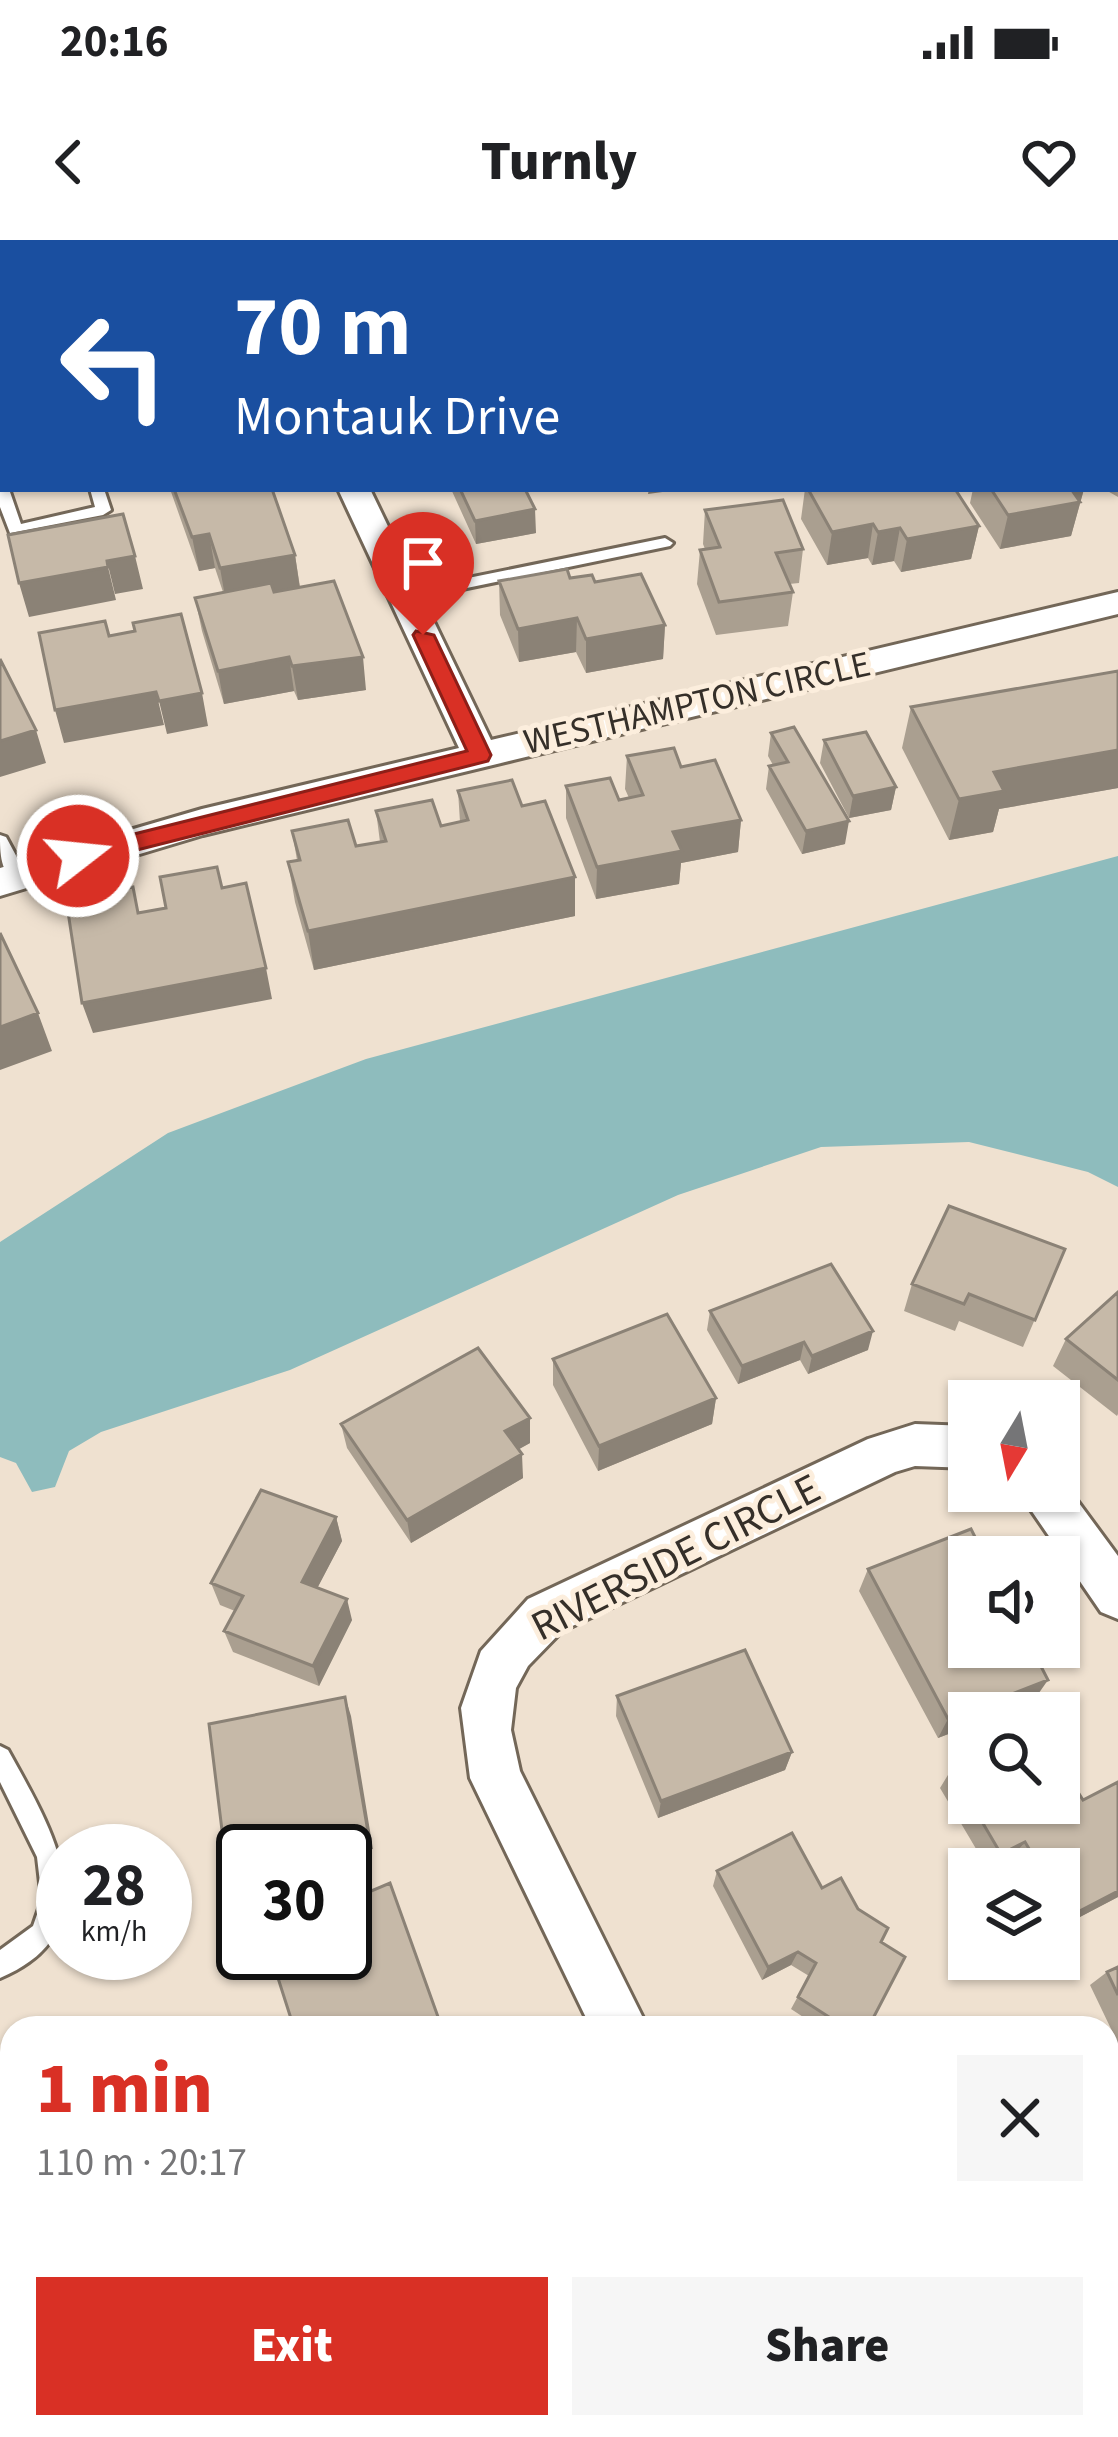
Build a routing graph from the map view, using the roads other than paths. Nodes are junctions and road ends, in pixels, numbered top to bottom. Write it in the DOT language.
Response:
graph roads {
  1 [pos="4,492"];
  2 [pos="98,492"];
  3 [pos="355,492"];
  4 [pos="665,543"];
  5 [pos="404,596"];
  6 [pos="1118,603"];
  7 [pos="480,755"];
  8 [pos="0,841"];
  9 [pos="9,879"];
  10 [pos="948,1446"];
  11 [pos="1057,1512"];
  12 [pos="1118,1596"];
  13 [pos="0,1758"];
  14 [pos="0,1965"];
  15 [pos="614,2016"];
  1 -- 2 [label="lane"];
  3 -- 5 [label="street"];
  4 -- 5 [label="lane"];
  5 -- 7 [label="street"];
  6 -- 7 [label="street, WESTHAMPTON CIRCLE"];
  7 -- 9 [label="street, WESTHAMPTON CIRCLE"];
  8 -- 9 [label="lane"];
  10 -- 15 [label="street, RIVERSIDE CIRCLE"];
  11 -- 12 [label="street"];
  13 -- 14 [label="lane"];
}
